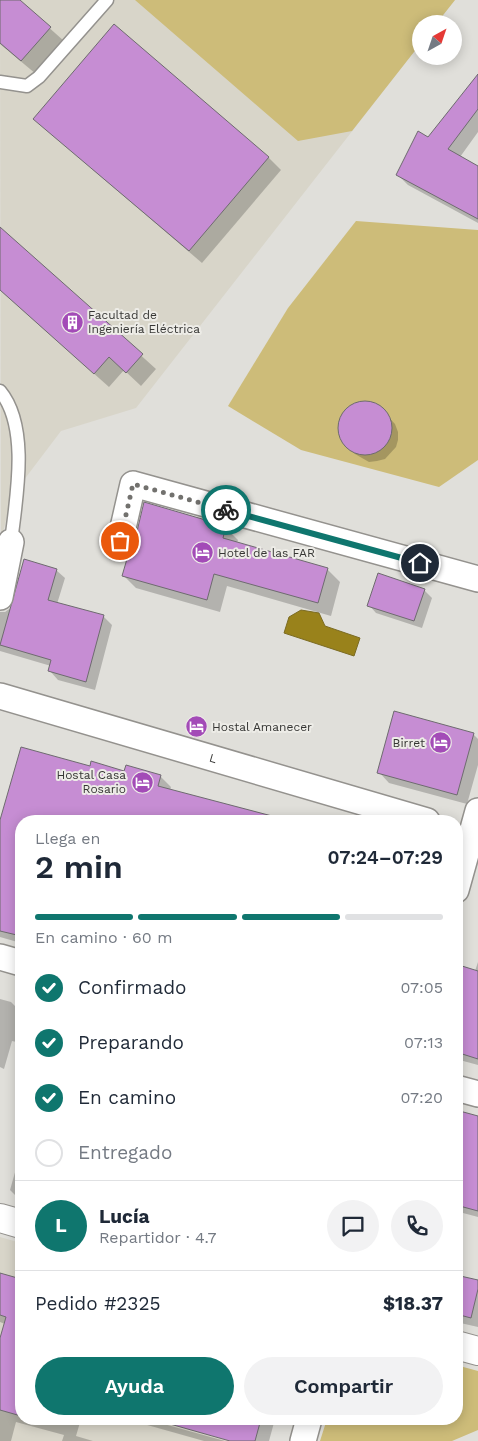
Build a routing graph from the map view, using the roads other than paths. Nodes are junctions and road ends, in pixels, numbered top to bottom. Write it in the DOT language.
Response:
graph roads {
  1 [pos="106,0"];
  2 [pos="0,82"];
  3 [pos="0,391"];
  4 [pos="120,541"];
  5 [pos="11,542"];
  6 [pos="478,579"];
  7 [pos="0,597"];
  8 [pos="0,696"];
  9 [pos="407,815"];
  10 [pos="471,828"];
  11 [pos="463,861"];
  12 [pos="0,957"];
  13 [pos="15,961"];
  14 [pos="463,1090"];
  15 [pos="478,1094"];
  16 [pos="0,1218"];
  17 [pos="15,1222"];
  18 [pos="463,1346"];
  19 [pos="478,1351"];
  20 [pos="307,1425"];
  21 [pos="303,1441"];
  1 -- 2 [label="lane"];
  3 -- 5 [label="lane"];
  4 -- 6 [label="street"];
  5 -- 7 [label="street"];
  8 -- 9 [label="street, L"];
  10 -- 11 [label="street"];
  12 -- 13 [label="street"];
  14 -- 15 [label="street"];
  16 -- 17 [label="street"];
  18 -- 19 [label="street"];
  20 -- 21 [label="street"];
}
